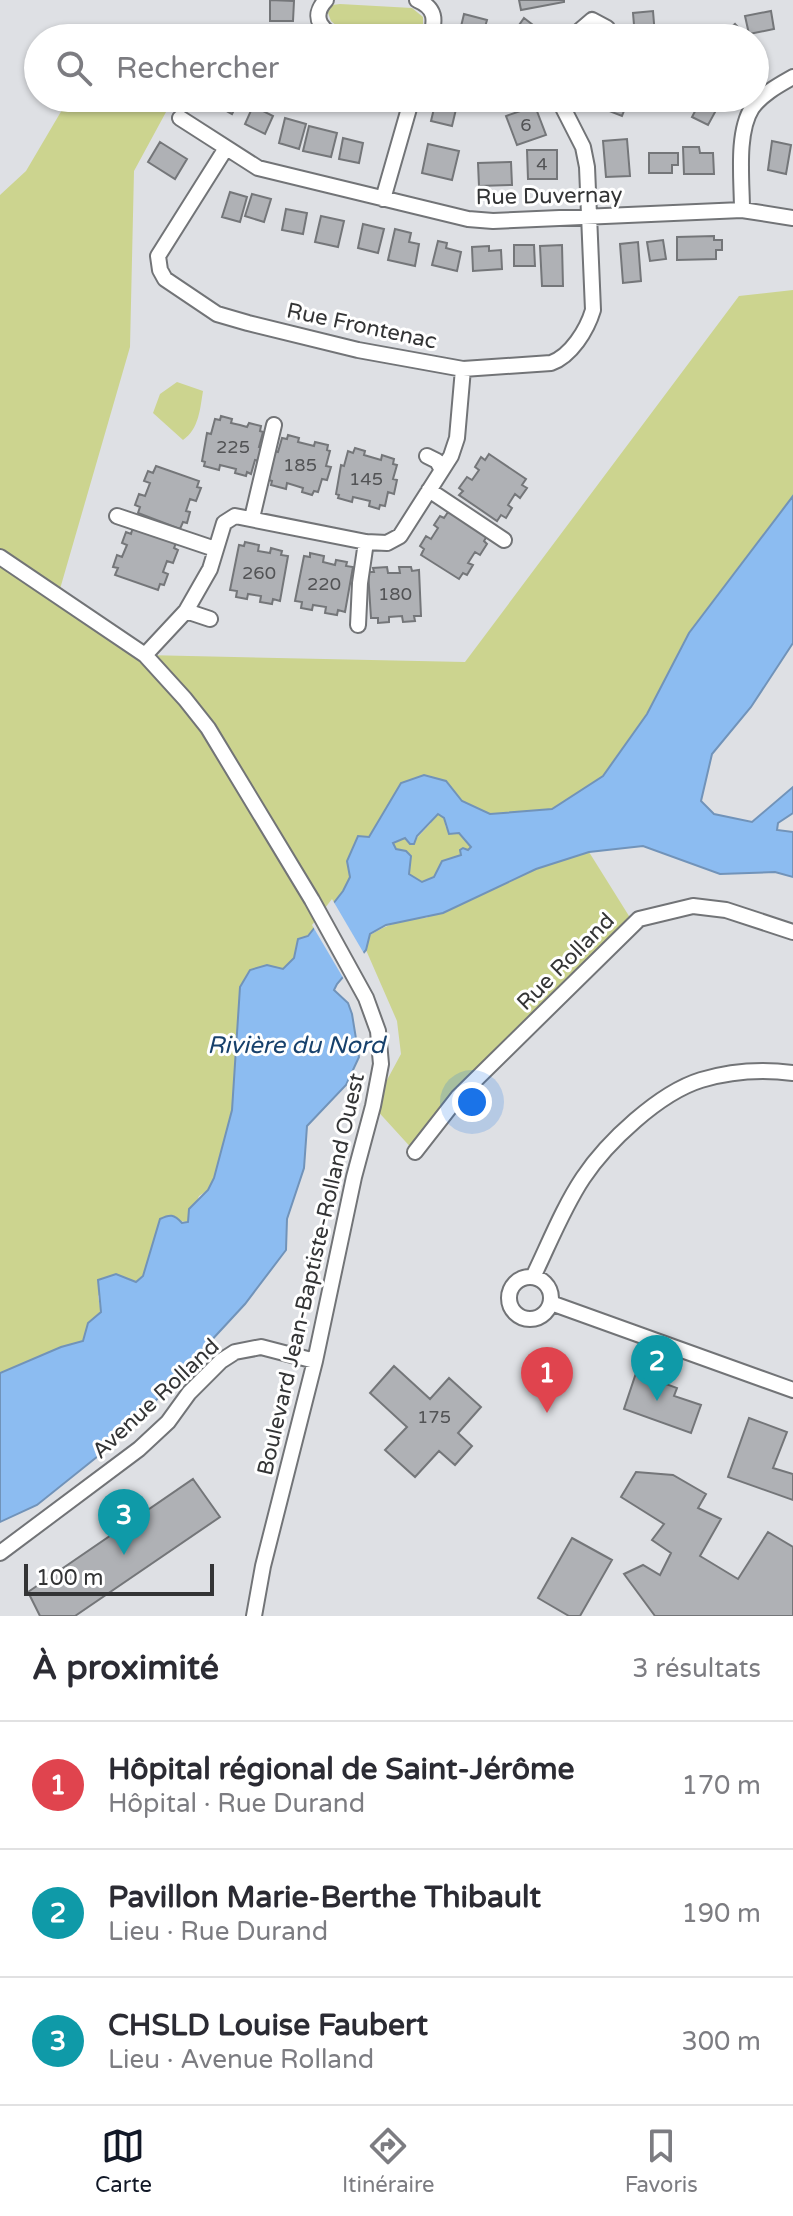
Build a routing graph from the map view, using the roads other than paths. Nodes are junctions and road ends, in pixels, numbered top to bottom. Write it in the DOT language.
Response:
graph roads {
  1 [pos="326,0"];
  2 [pos="417,0"];
  3 [pos="320,24"];
  4 [pos="433,24"];
  5 [pos="793,77"];
  6 [pos="769,93"];
  7 [pos="408,112"];
  8 [pos="565,112"];
  9 [pos="750,112"];
  10 [pos="180,118"];
  11 [pos="226,148"];
  12 [pos="383,199"];
  13 [pos="742,210"];
  14 [pos="589,218"];
  15 [pos="793,218"];
  16 [pos="463,369"];
  17 [pos="274,425"];
  18 [pos="427,456"];
  19 [pos="442,470"];
  20 [pos="429,490"];
  21 [pos="117,516"];
  22 [pos="252,518"];
  23 [pos="504,540"];
  24 [pos="366,542"];
  25 [pos="215,549"];
  26 [pos="0,557"];
  27 [pos="186,611"];
  28 [pos="210,619"];
  29 [pos="358,625"];
  30 [pos="145,655"];
  31 [pos="793,932"];
  32 [pos="793,1073"];
  33 [pos="415,1152"];
  34 [pos="533,1277"];
  35 [pos="551,1303"];
  36 [pos="315,1361"];
  37 [pos="793,1390"];
  38 [pos="0,1553"];
  39 [pos="254,1616"];
  1 -- 3 [label="street"];
  2 -- 4 [label="street"];
  5 -- 6 [label="street"];
  7 -- 12 [label="street"];
  8 -- 14 [label="street, Rue Frontenac"];
  9 -- 13 [label="street"];
  10 -- 11 [label="street, Rue Duvernay"];
  11 -- 12 [label="street, Rue Duvernay"];
  11 -- 16 [label="street, Rue Frontenac"];
  12 -- 14 [label="street, Rue Duvernay"];
  13 -- 14 [label="street, Rue Duvernay"];
  13 -- 15 [label="street, Rue Duvernay"];
  14 -- 16 [label="street, Rue Frontenac"];
  16 -- 19 [label="street"];
  17 -- 22 [label="street"];
  18 -- 19 [label="street"];
  19 -- 20 [label="street"];
  20 -- 23 [label="street"];
  20 -- 24 [label="street"];
  21 -- 25 [label="street"];
  22 -- 24 [label="street"];
  22 -- 25 [label="street"];
  24 -- 29 [label="street"];
  25 -- 27 [label="street"];
  26 -- 30 [label="street, Boulevard Jean-Baptiste-Rolland Ouest"];
  27 -- 28 [label="street"];
  27 -- 30 [label="street"];
  30 -- 36 [label="street, Boulevard Jean-Baptiste-Rolland Ouest"];
  31 -- 33 [label="street, Rue Rolland"];
  32 -- 34 [label="street"];
  34 -- 35 [label="street"];
  34 -- 35 [label="street"];
  35 -- 37 [label="street"];
  36 -- 38 [label="street, Avenue Rolland"];
  36 -- 39 [label="street, Boulevard Jean-Baptiste-Rolland Ouest"];
}
